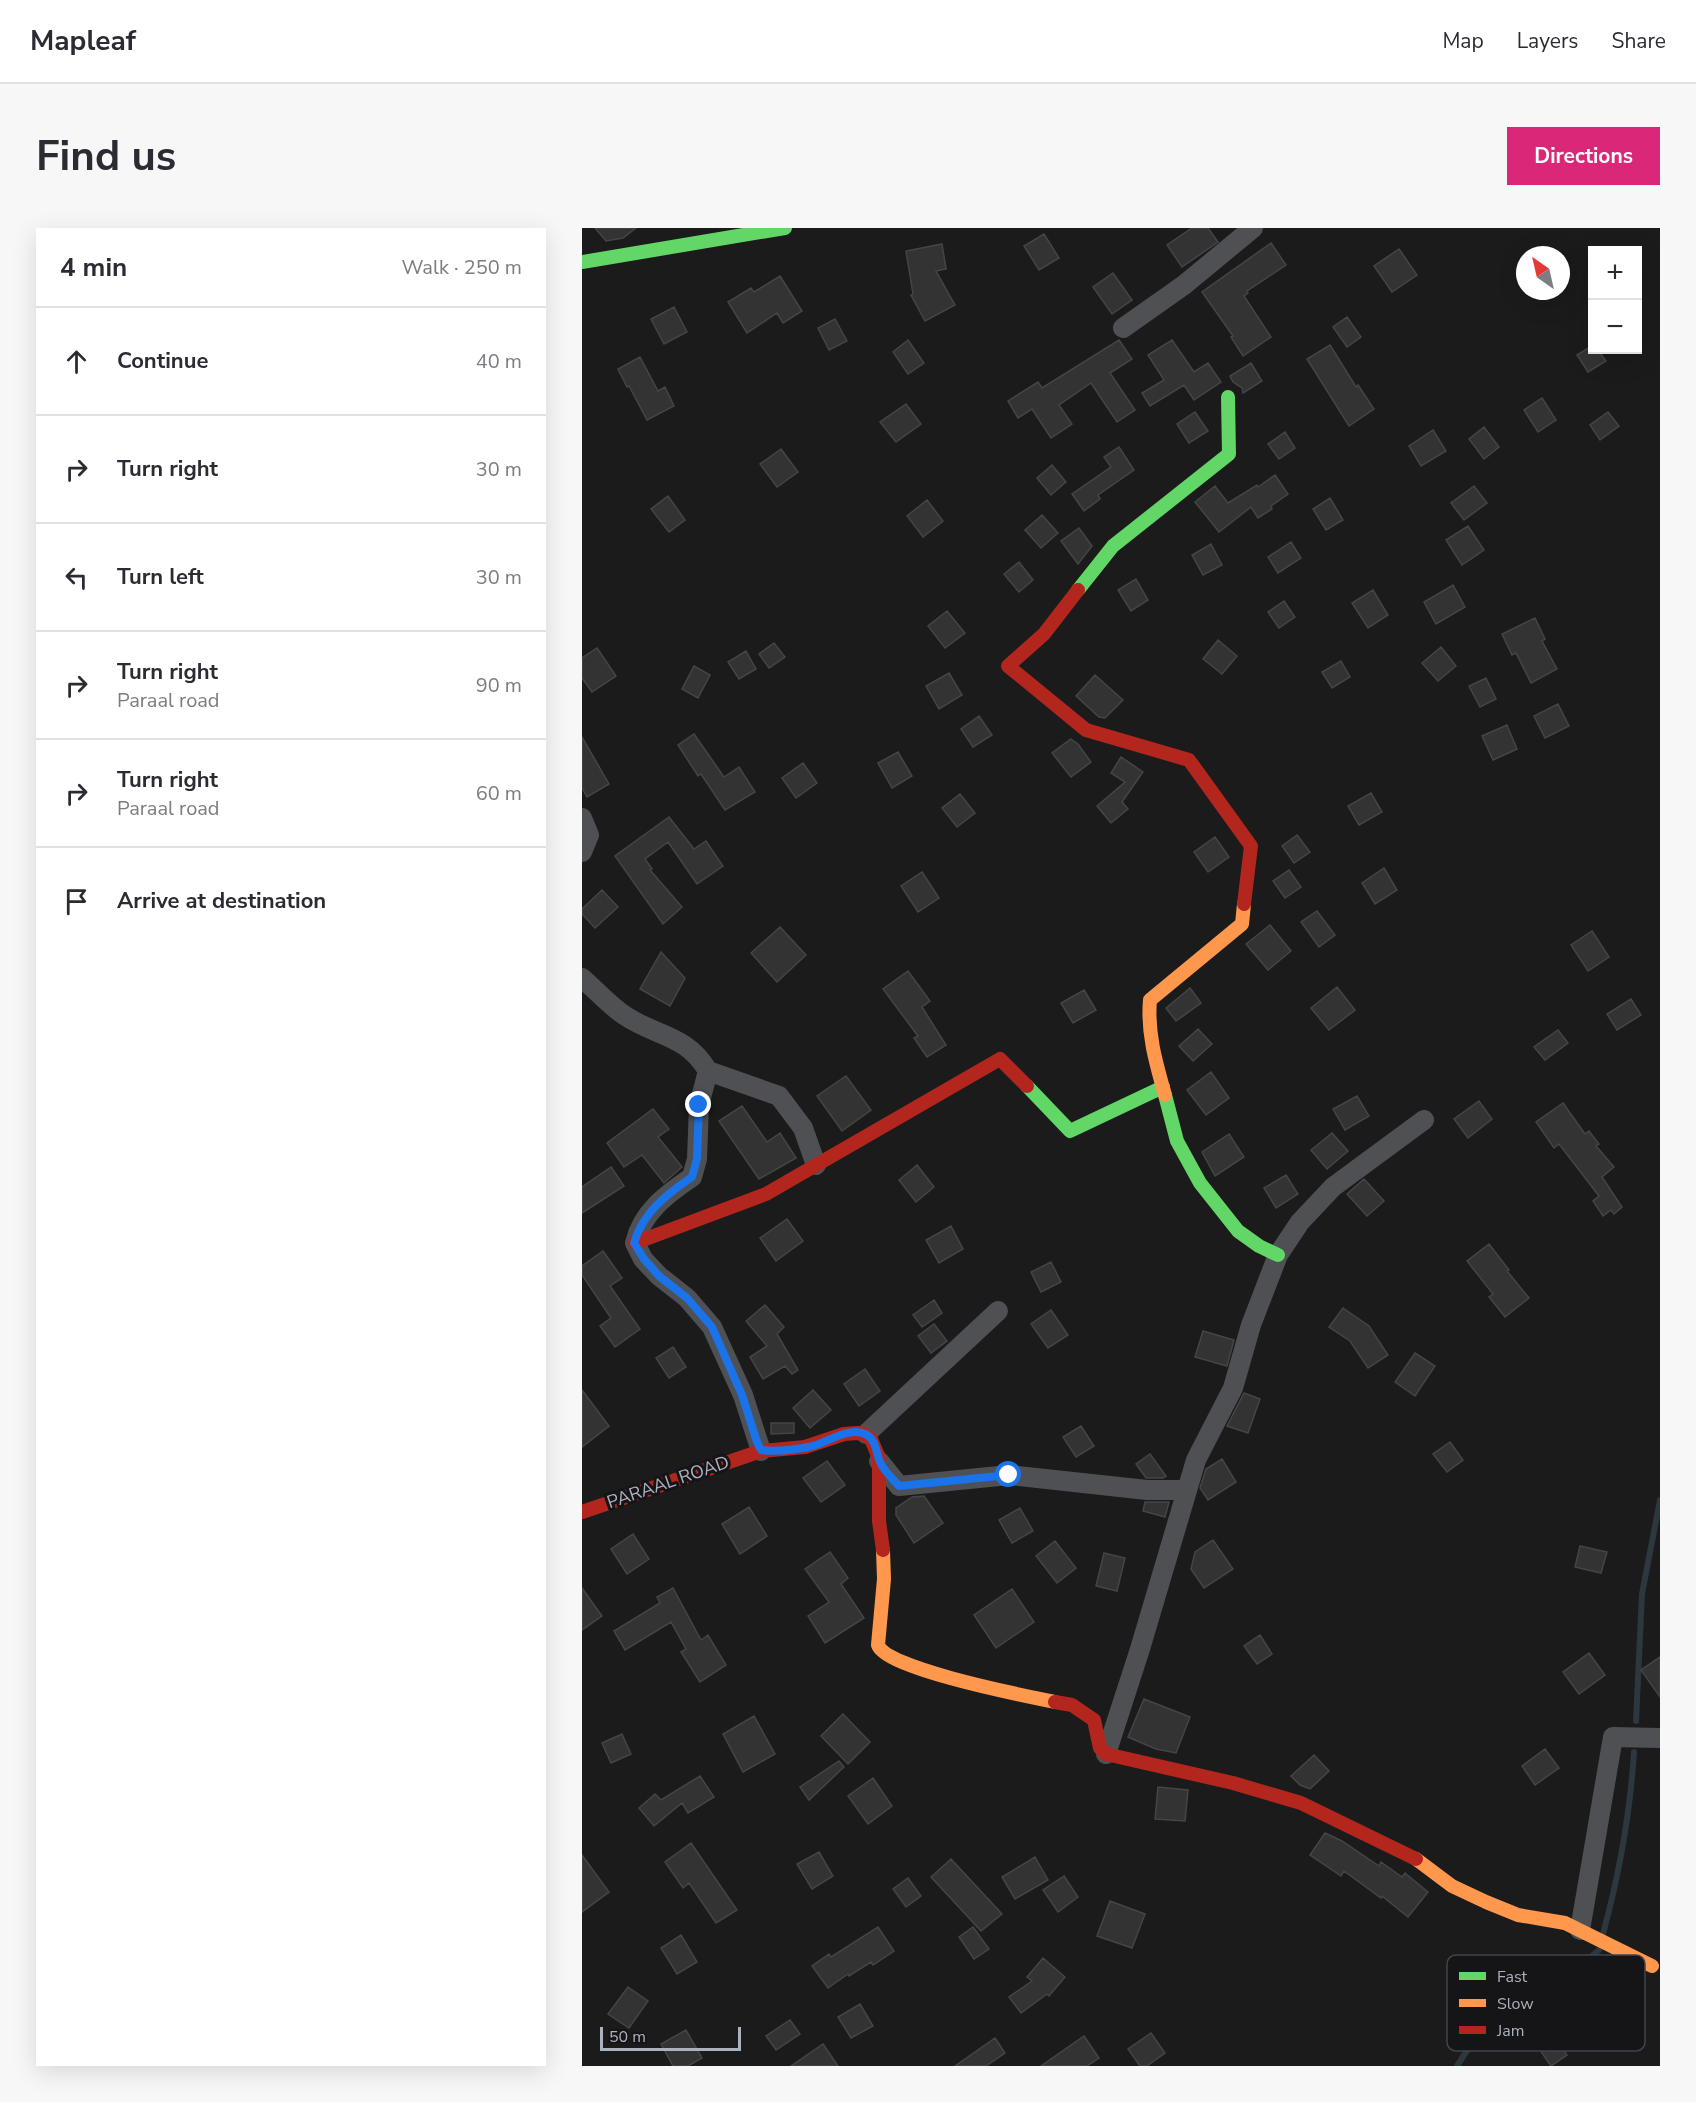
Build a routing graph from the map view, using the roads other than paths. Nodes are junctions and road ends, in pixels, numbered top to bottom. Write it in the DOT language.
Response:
graph roads {
  1 [pos="785,228"];
  2 [pos="1253,228"];
  3 [pos="582,262"];
  4 [pos="1124,328"];
  5 [pos="1228,397"];
  6 [pos="582,818"];
  7 [pos="582,852"];
  8 [pos="582,978"];
  9 [pos="708,1071"];
  10 [pos="1163,1087"];
  11 [pos="1424,1120"];
  12 [pos="816,1165"];
  13 [pos="634,1243"];
  14 [pos="1278,1255"];
  15 [pos="998,1311"];
  16 [pos="866,1434"];
  17 [pos="761,1450"];
  18 [pos="879,1461"];
  19 [pos="1186,1490"];
  20 [pos="582,1512"];
  21 [pos="1660,1738"];
  22 [pos="1106,1754"];
  23 [pos="1586,1934"];
  24 [pos="1629,1955"];
  25 [pos="1645,1963"];
  26 [pos="1652,1966"];
  1 -- 3 [label="street"];
  2 -- 4 [label="street"];
  5 -- 10 [label="street"];
  6 -- 7 [label="street"];
  8 -- 9 [label="street"];
  9 -- 12 [label="street"];
  9 -- 13 [label="street"];
  10 -- 12 [label="street"];
  10 -- 14 [label="street"];
  11 -- 14 [label="street"];
  12 -- 13 [label="street"];
  13 -- 17 [label="street"];
  14 -- 19 [label="street"];
  15 -- 16 [label="street"];
  16 -- 17 [label="street, PARAAL ROAD"];
  16 -- 18 [label="street"];
  17 -- 20 [label="street, PARAAL ROAD"];
  18 -- 19 [label="street"];
  18 -- 22 [label="street"];
  19 -- 22 [label="street"];
  21 -- 23 [label="street"];
  22 -- 23 [label="street"];
  23 -- 24 [label="street"];
  25 -- 26 [label="street"];
}
